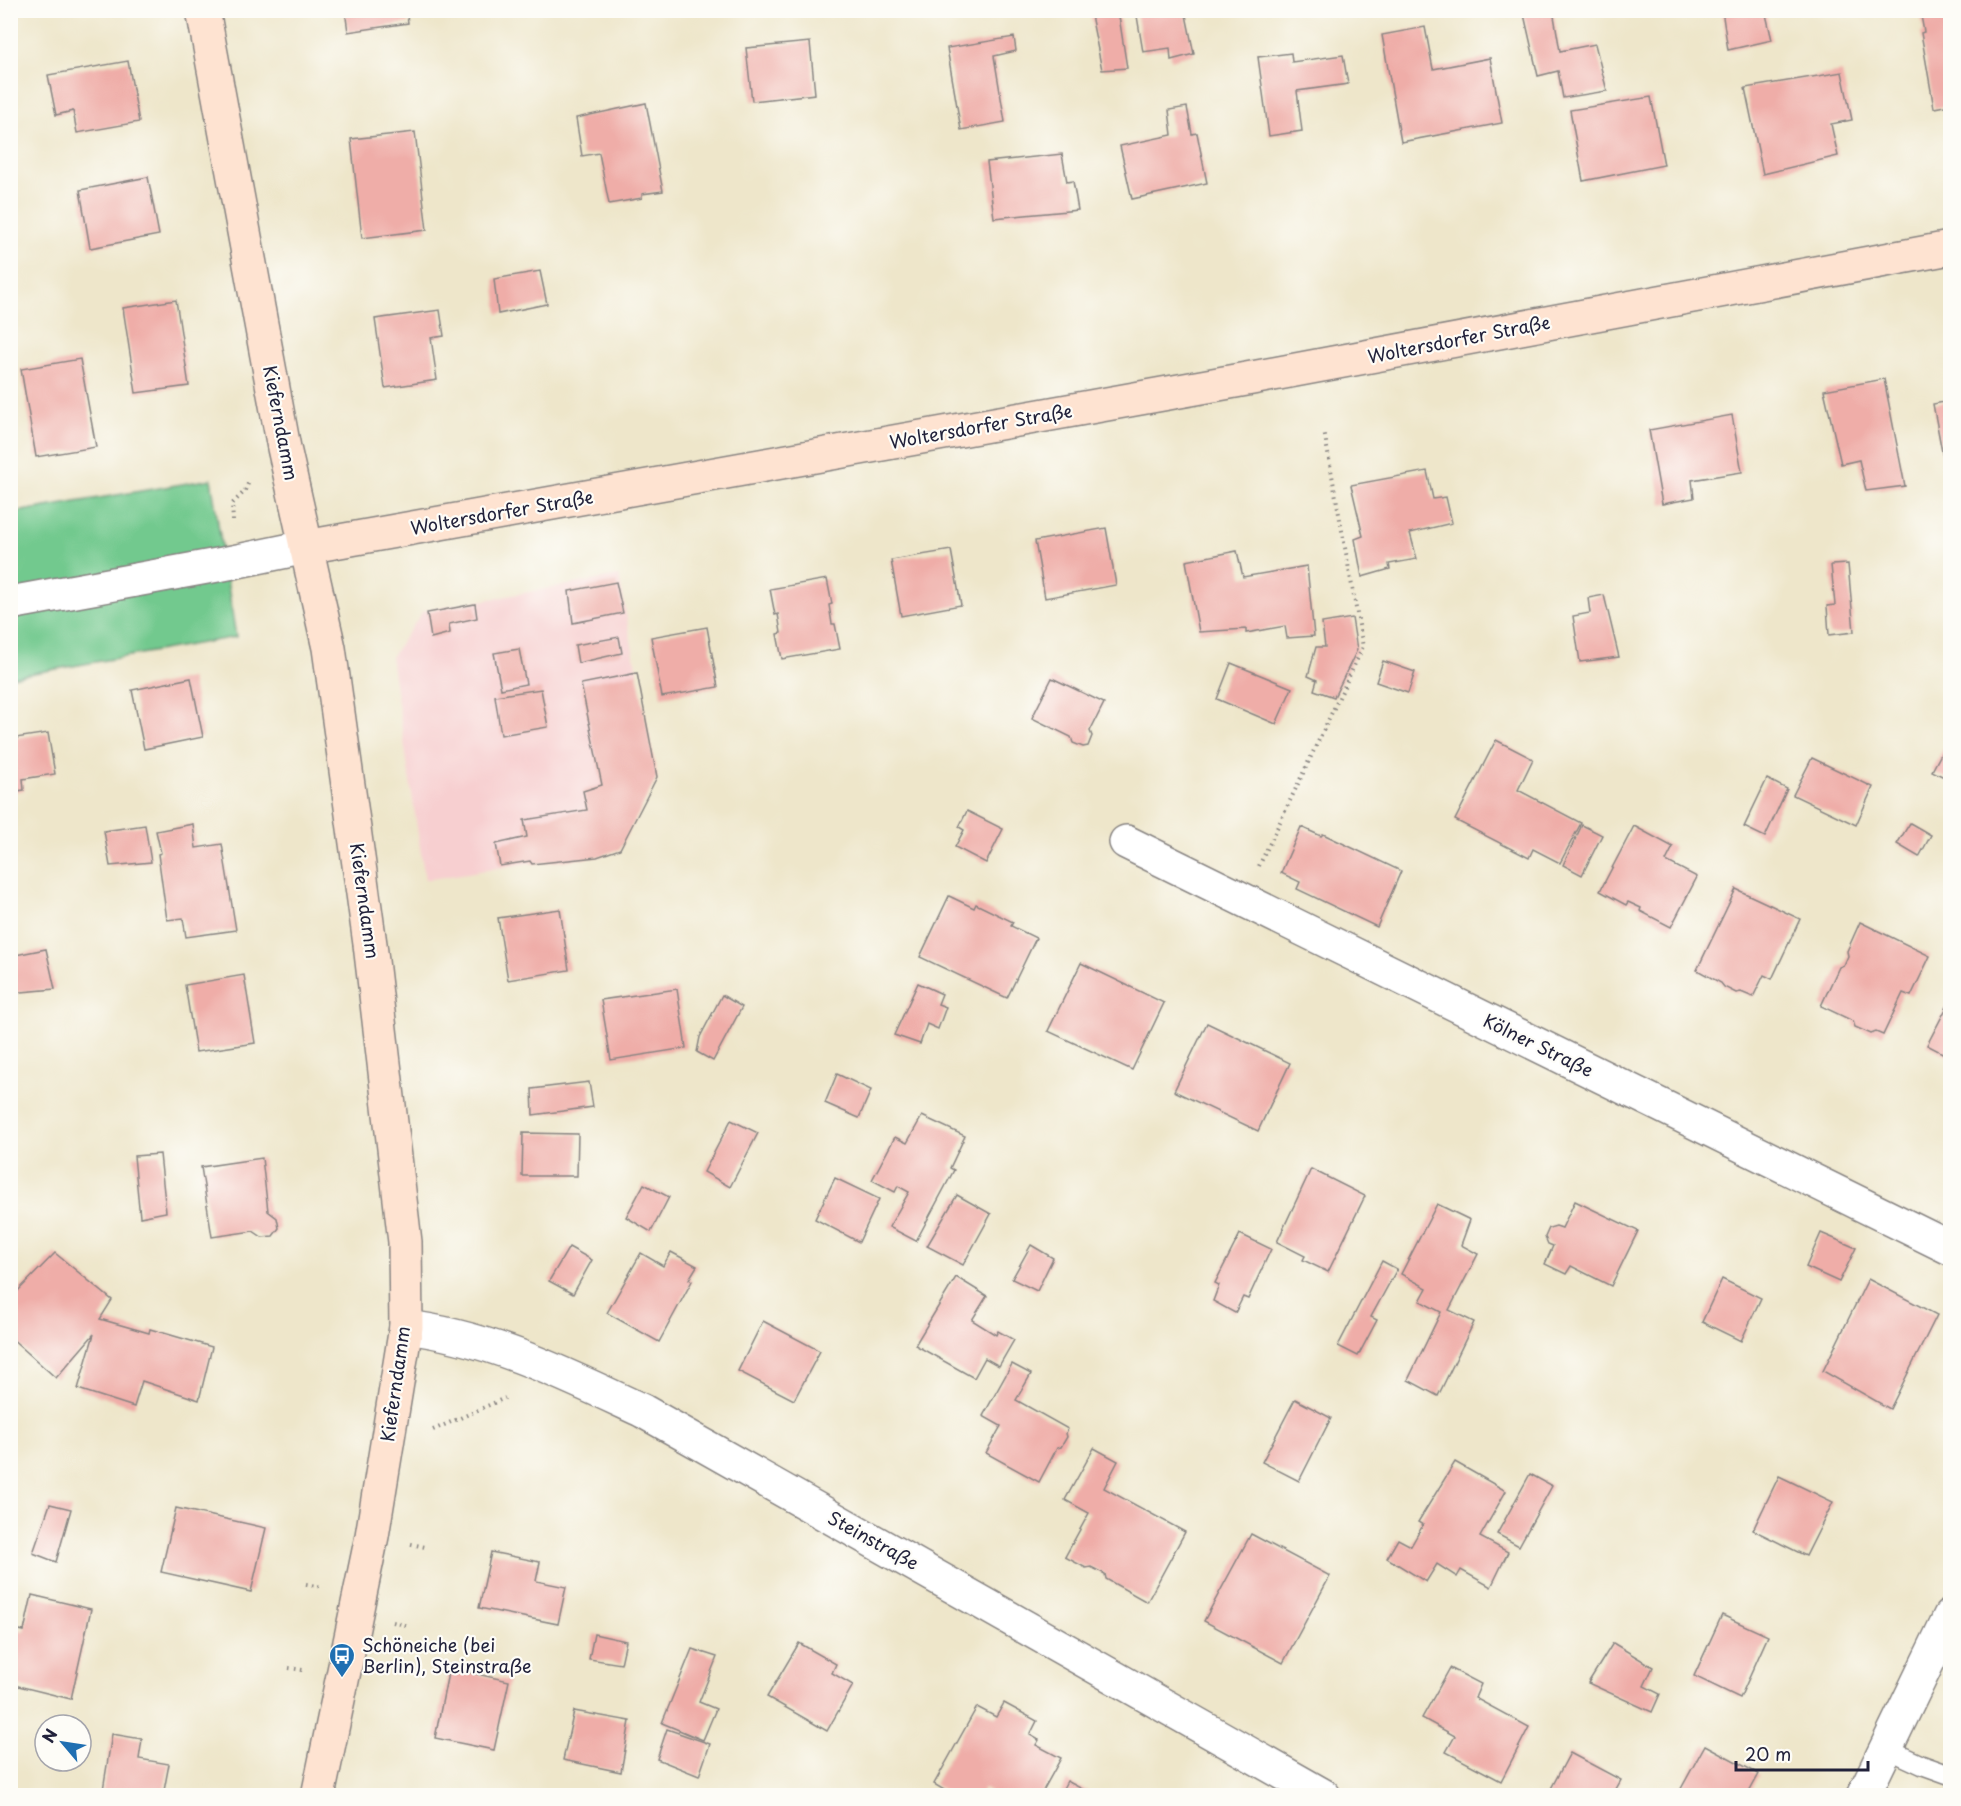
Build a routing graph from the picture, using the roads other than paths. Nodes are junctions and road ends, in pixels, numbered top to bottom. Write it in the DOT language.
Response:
graph roads {
  1 [pos="203,10"];
  2 [pos="1950,248"];
  3 [pos="306,547"];
  4 [pos="10,603"];
  5 [pos="1126,842"];
  6 [pos="1950,1248"];
  7 [pos="406,1327"];
  8 [pos="1950,1616"];
  9 [pos="1885,1748"];
  10 [pos="1950,1775"];
  11 [pos="318,1796"];
  12 [pos="1324,1796"];
  13 [pos="1863,1796"];
  1 -- 3 [label="street, Kieferndamm"];
  2 -- 3 [label="street, Woltersdorfer Straße"];
  3 -- 4 [label="street, Woltersdorfer Straße"];
  3 -- 7 [label="street, Kieferndamm"];
  5 -- 6 [label="street, Kölner Straße"];
  7 -- 11 [label="street, Kieferndamm"];
  7 -- 12 [label="street, Steinstraße"];
  8 -- 9 [label="street"];
  9 -- 10 [label="lane"];
  9 -- 13 [label="street"];
}
